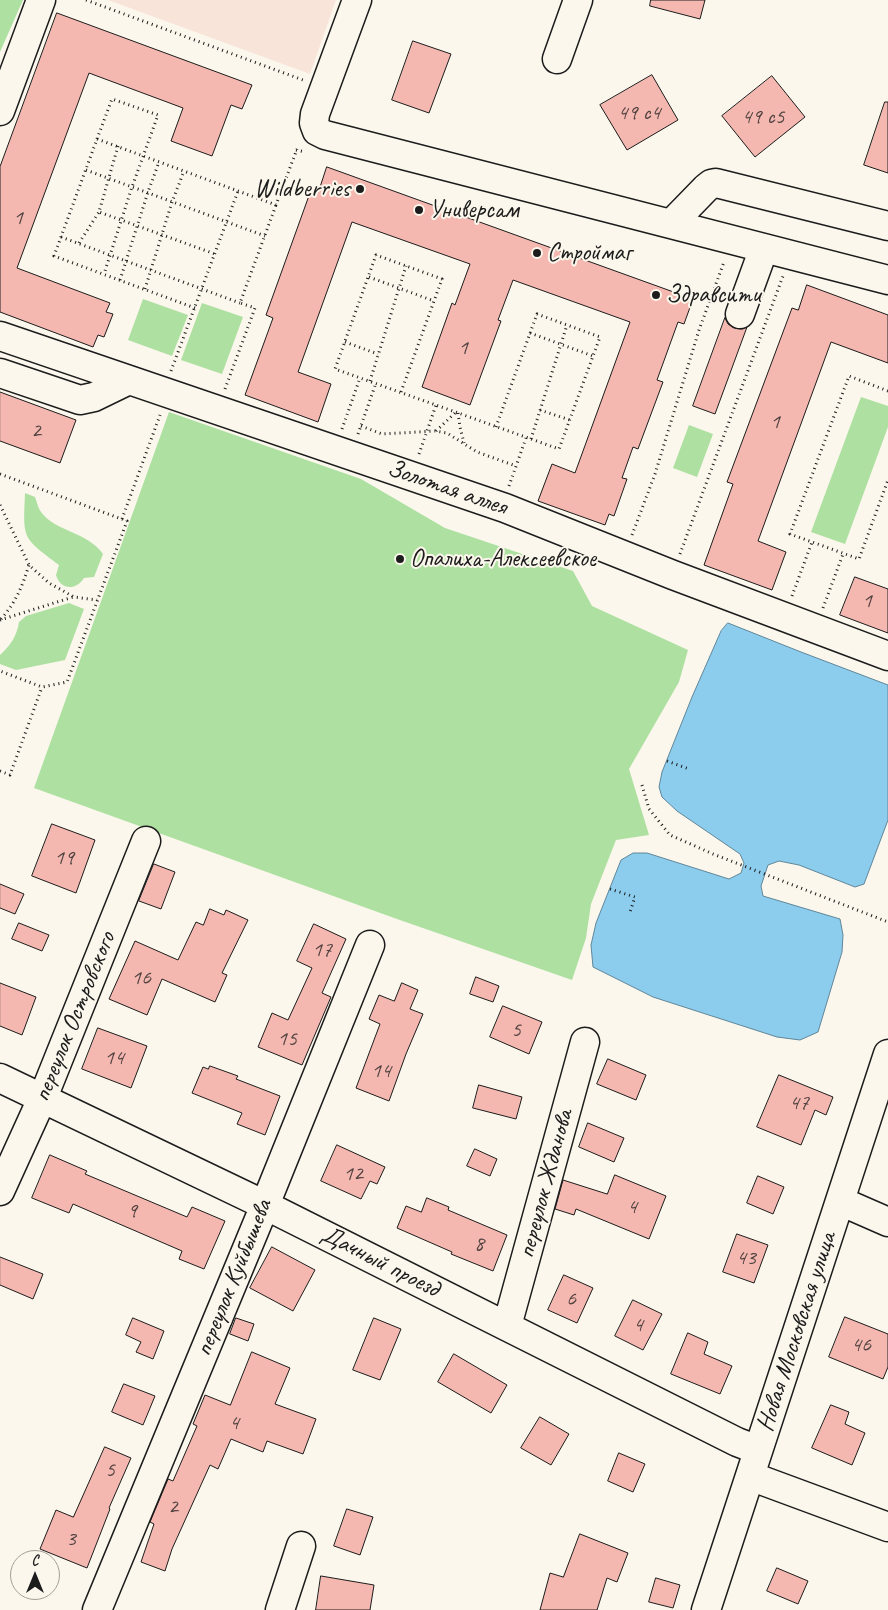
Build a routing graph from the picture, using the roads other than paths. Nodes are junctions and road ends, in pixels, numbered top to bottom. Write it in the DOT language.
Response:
graph roads {
  1 [pos="41,0"];
  2 [pos="357,0"];
  3 [pos="578,0"];
  4 [pos="557,59"];
  5 [pos="0,111"];
  6 [pos="671,224"];
  7 [pos="888,226"];
  8 [pos="764,248"];
  9 [pos="888,280"];
  10 [pos="740,314"];
  11 [pos="0,336"];
  12 [pos="0,373"];
  13 [pos="129,380"];
  14 [pos="888,656"];
  15 [pos="146,841"];
  16 [pos="370,945"];
  17 [pos="585,1042"];
  18 [pos="888,1054"];
  19 [pos="0,1078"];
  20 [pos="43,1098"];
  21 [pos="0,1191"];
  22 [pos="840,1201"];
  23 [pos="265,1204"];
  24 [pos="888,1222"];
  25 [pos="507,1326"];
  26 [pos="758,1450"];
  27 [pos="750,1476"];
  28 [pos="888,1527"];
  29 [pos="301,1546"];
  30 [pos="97,1610"];
  31 [pos="280,1610"];
  32 [pos="706,1610"];
  1 -- 5 [label="street"];
  2 -- 6 [label="street"];
  3 -- 4 [label="street"];
  6 -- 7 [label="street"];
  6 -- 8 [label="street"];
  8 -- 9 [label="street"];
  8 -- 10 [label="street"];
  11 -- 13 [label="street, Золотая аллея"];
  12 -- 13 [label="street"];
  13 -- 14 [label="street, Золотая аллея"];
  15 -- 20 [label="street, переулок Островского"];
  16 -- 23 [label="street, переулок Куйбышева"];
  17 -- 25 [label="street, переулок Жданова"];
  18 -- 22 [label="street, Новая Московская улица"];
  19 -- 20 [label="street, Дачный проезд"];
  20 -- 21 [label="street, переулок Островского"];
  20 -- 23 [label="street, Дачный проезд"];
  22 -- 24 [label="street"];
  22 -- 26 [label="street, Новая Московская улица"];
  23 -- 25 [label="street, Дачный проезд"];
  23 -- 30 [label="street, переулок Куйбышева"];
  25 -- 26 [label="street, Дачный проезд"];
  26 -- 27 [label="street, Новая Московская улица"];
  27 -- 28 [label="street"];
  27 -- 32 [label="street, Новая Московская улица"];
  29 -- 31 [label="street"];
}
